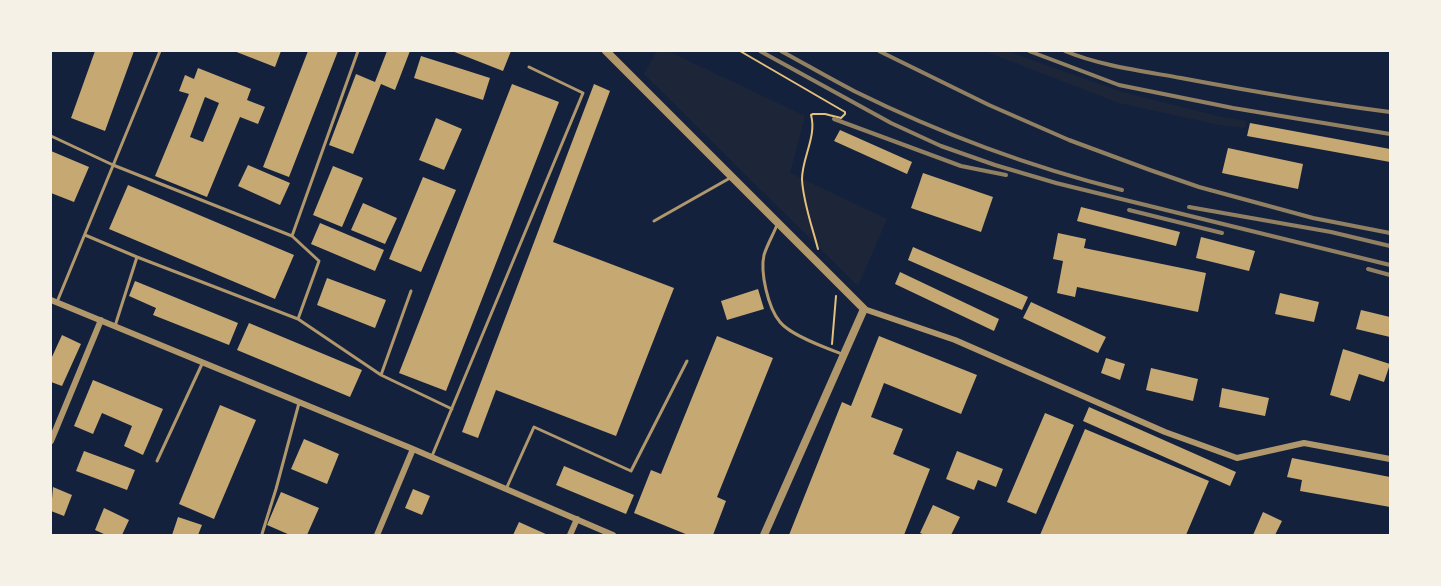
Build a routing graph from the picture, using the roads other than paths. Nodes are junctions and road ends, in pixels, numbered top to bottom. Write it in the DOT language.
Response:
graph roads {
  1 [pos="160,51"];
  2 [pos="358,51"];
  3 [pos="606,51"];
  4 [pos="529,67"];
  5 [pos="51,136"];
  6 [pos="113,165"];
  7 [pos="732,177"];
  8 [pos="654,221"];
  9 [pos="778,224"];
  10 [pos="85,235"];
  11 [pos="292,236"];
  12 [pos="136,258"];
  13 [pos="411,291"];
  14 [pos="54,301"];
  15 [pos="864,309"];
  16 [pos="298,319"];
  17 [pos="101,320"];
  18 [pos="115,326"];
  19 [pos="844,355"];
  20 [pos="687,361"];
  21 [pos="203,362"];
  22 [pos="381,375"];
  23 [pos="299,402"];
  24 [pos="452,409"];
  25 [pos="51,441"];
  26 [pos="413,449"];
  27 [pos="432,457"];
  28 [pos="1390,459"];
  29 [pos="157,461"];
  30 [pos="506,489"];
  31 [pos="577,519"];
  32 [pos="262,535"];
  33 [pos="377,535"];
  34 [pos="570,535"];
  35 [pos="613,535"];
  36 [pos="764,535"];
  1 -- 6 [label="lane"];
  2 -- 11 [label="lane"];
  3 -- 7 [label="street"];
  4 -- 24 [label="lane"];
  5 -- 6 [label="lane"];
  6 -- 10 [label="lane"];
  6 -- 11 [label="lane"];
  7 -- 8 [label="lane"];
  7 -- 9 [label="street"];
  9 -- 15 [label="street"];
  9 -- 19 [label="lane"];
  10 -- 12 [label="lane"];
  10 -- 14 [label="lane"];
  11 -- 16 [label="lane"];
  12 -- 16 [label="lane"];
  12 -- 18 [label="lane"];
  13 -- 22 [label="lane"];
  14 -- 17 [label="street"];
  15 -- 19 [label="street"];
  15 -- 28 [label="street"];
  16 -- 22 [label="lane"];
  17 -- 18 [label="street"];
  17 -- 25 [label="street"];
  18 -- 21 [label="street"];
  19 -- 36 [label="street"];
  20 -- 30 [label="lane"];
  21 -- 23 [label="street"];
  21 -- 29 [label="lane"];
  22 -- 24 [label="lane"];
  23 -- 26 [label="street"];
  23 -- 32 [label="lane"];
  24 -- 27 [label="lane"];
  26 -- 27 [label="street"];
  26 -- 33 [label="street"];
  27 -- 30 [label="street"];
  30 -- 31 [label="street"];
  31 -- 34 [label="street"];
  31 -- 35 [label="street"];
}
